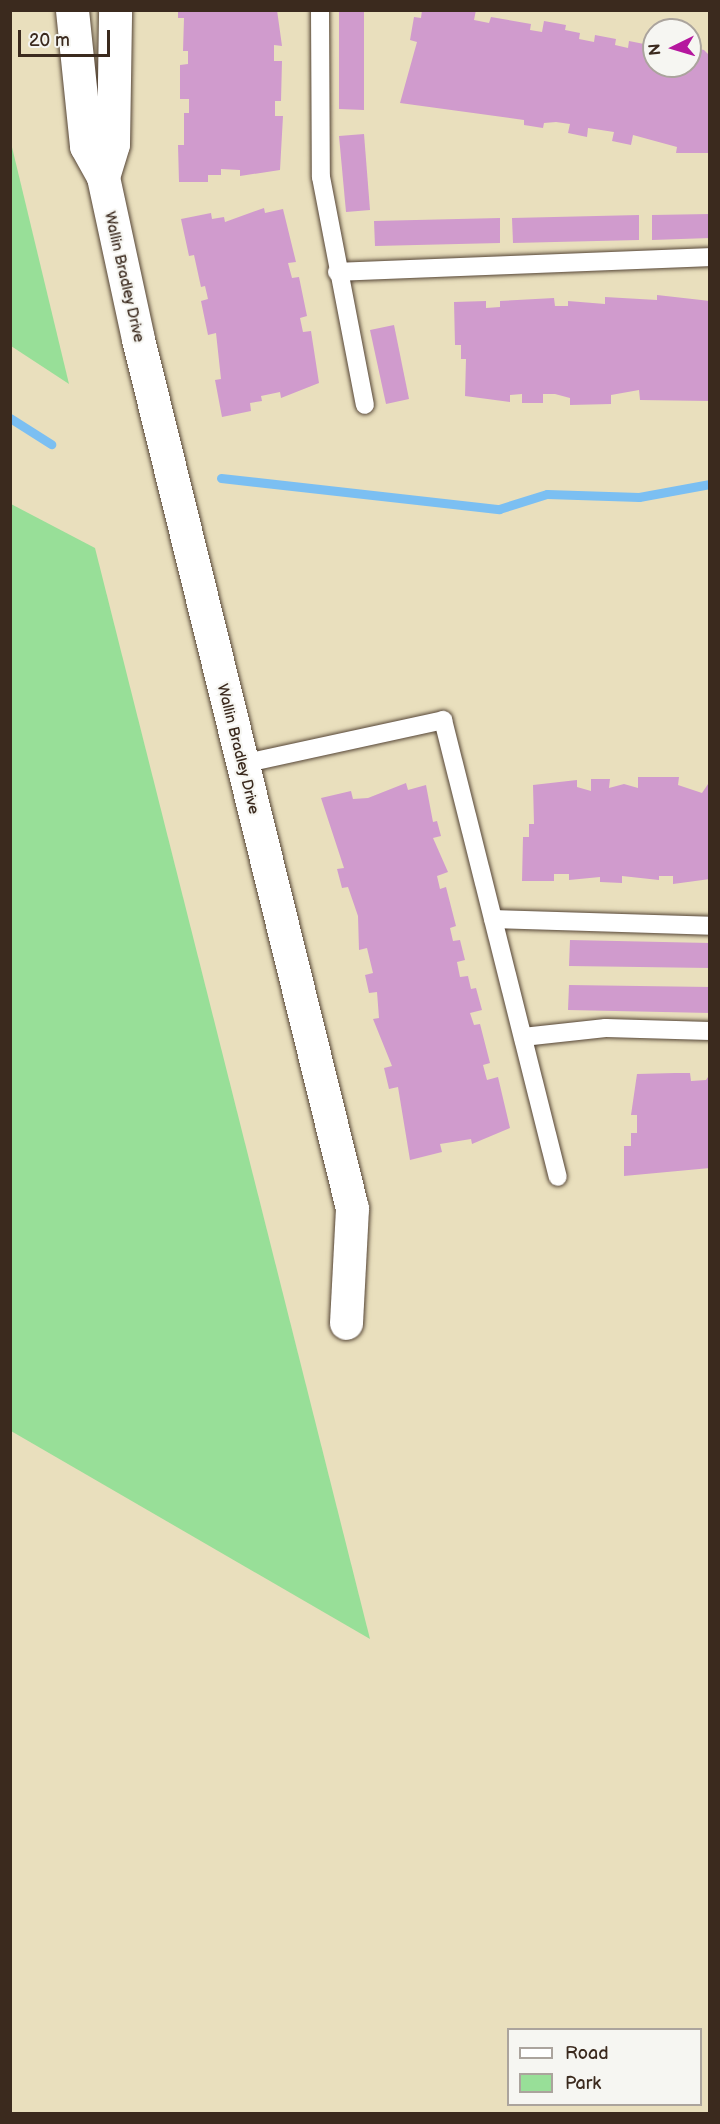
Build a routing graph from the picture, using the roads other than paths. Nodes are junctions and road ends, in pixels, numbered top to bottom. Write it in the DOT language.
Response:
graph roads {
  1 [pos="72,10"];
  2 [pos="115,10"];
  3 [pos="320,10"];
  4 [pos="103,177"];
  5 [pos="710,257"];
  6 [pos="337,272"];
  7 [pos="365,405"];
  8 [pos="242,764"];
  9 [pos="493,919"];
  10 [pos="710,926"];
  11 [pos="710,1031"];
  12 [pos="523,1037"];
  13 [pos="558,1177"];
  14 [pos="346,1323"];
  1 -- 4 [label="street, Wallin Bradley Drive"];
  2 -- 4 [label="street"];
  3 -- 6 [label="lane"];
  4 -- 8 [label="street, Wallin Bradley Drive"];
  5 -- 6 [label="lane"];
  6 -- 7 [label="lane"];
  8 -- 9 [label="lane"];
  8 -- 14 [label="street, Wallin Bradley Drive"];
  9 -- 10 [label="lane"];
  9 -- 12 [label="lane"];
  11 -- 12 [label="lane"];
  12 -- 13 [label="lane"];
}
